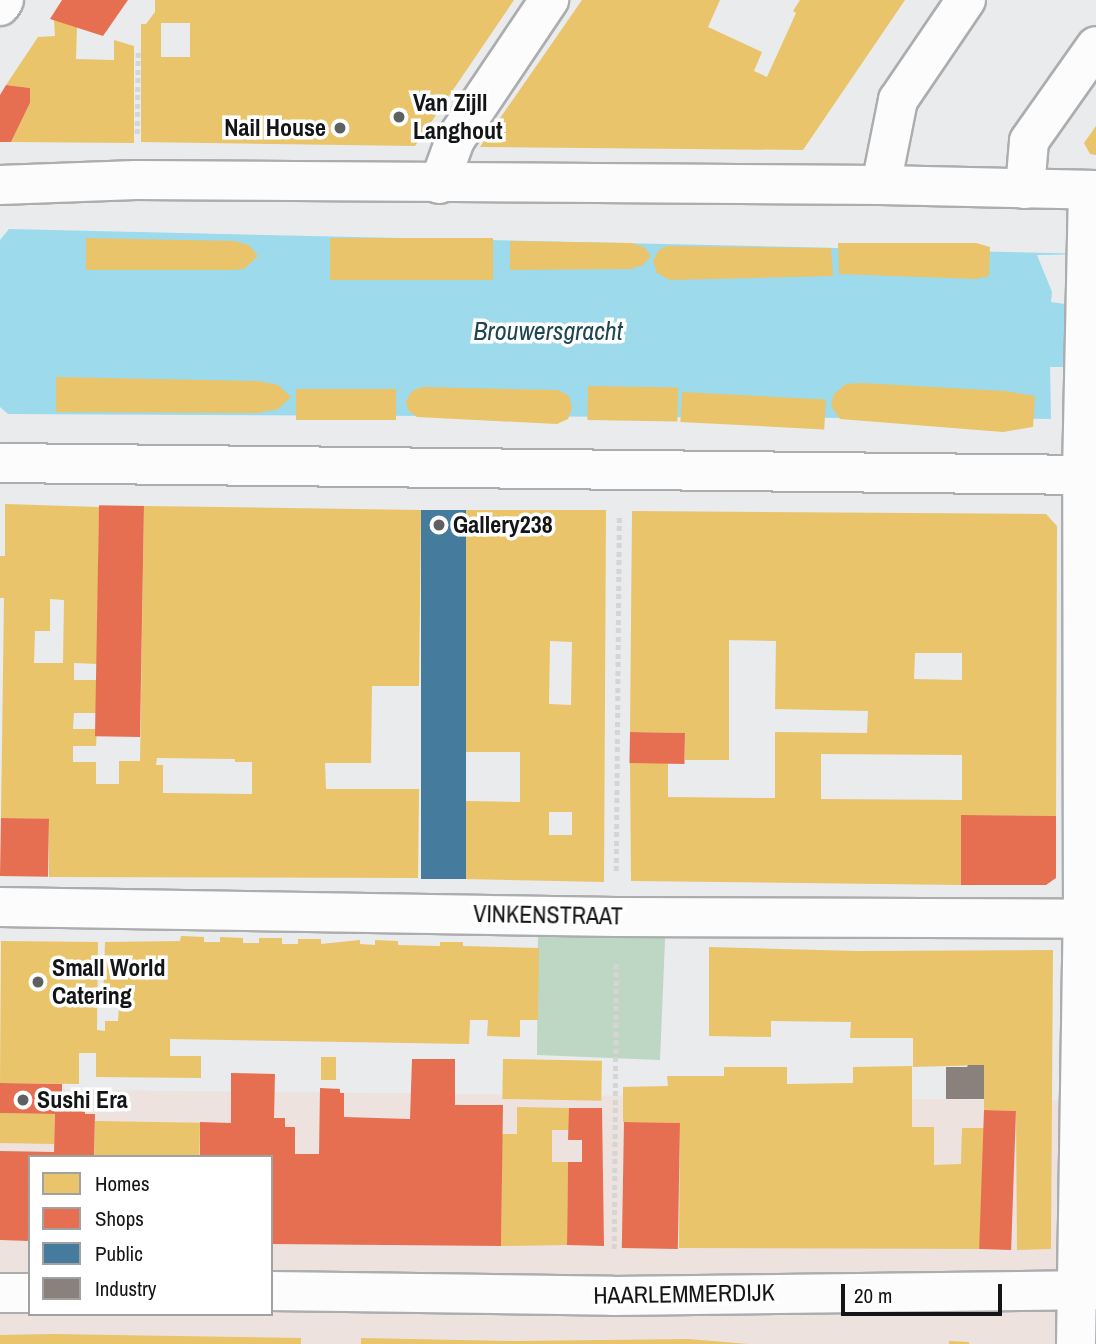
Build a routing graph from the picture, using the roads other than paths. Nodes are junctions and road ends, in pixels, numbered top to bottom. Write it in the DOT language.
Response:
graph roads {
  1 [pos="4,0"];
  2 [pos="549,0"];
  3 [pos="966,0"];
  4 [pos="0,6"];
  5 [pos="1096,46"];
  6 [pos="439,184"];
  7 [pos="0,185"];
  8 [pos="881,185"];
  9 [pos="1025,189"];
  10 [pos="1092,190"];
  11 [pos="0,463"];
  12 [pos="1089,475"];
  13 [pos="0,907"];
  14 [pos="1090,918"];
  15 [pos="1086,1290"];
  16 [pos="273,1291"];
  17 [pos="0,1293"];
  18 [pos="28,1293"];
  19 [pos="1076,1344"];
  1 -- 4 [label="street"];
  2 -- 6 [label="street"];
  3 -- 8 [label="street"];
  5 -- 9 [label="street"];
  6 -- 7 [label="street"];
  6 -- 8 [label="street"];
  8 -- 9 [label="street"];
  9 -- 10 [label="street"];
  10 -- 12 [label="street"];
  11 -- 12 [label="street"];
  12 -- 14 [label="street"];
  13 -- 14 [label="street, VINKENSTRAAT"];
  14 -- 15 [label="street"];
  15 -- 16 [label="street, HAARLEMMERDIJK"];
  15 -- 19 [label="street"];
  17 -- 18 [label="street"];
}
